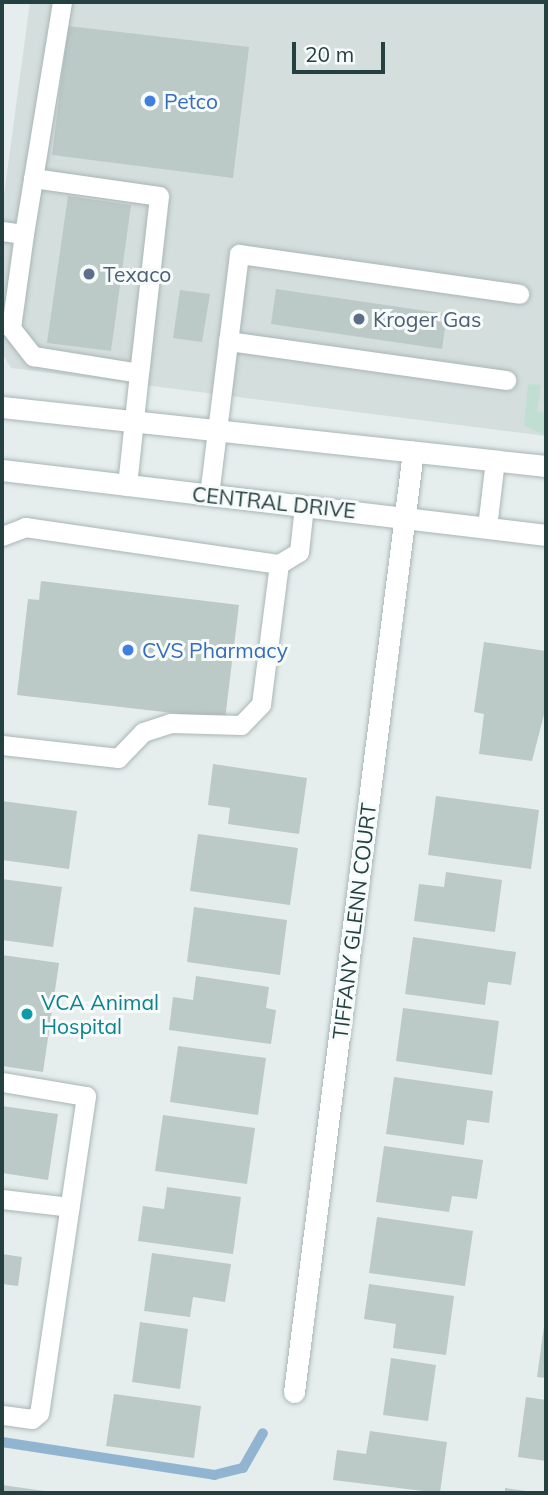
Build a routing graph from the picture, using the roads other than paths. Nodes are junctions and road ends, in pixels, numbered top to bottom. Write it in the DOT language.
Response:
graph roads {
  1 [pos="62,2"];
  2 [pos="33,178"];
  3 [pos="2,230"];
  4 [pos="24,234"];
  5 [pos="519,294"];
  6 [pos="228,341"];
  7 [pos="139,373"];
  8 [pos="506,380"];
  9 [pos="2,407"];
  10 [pos="135,421"];
  11 [pos="216,429"];
  12 [pos="413,451"];
  13 [pos="495,460"];
  14 [pos="546,466"];
  15 [pos="2,470"];
  16 [pos="127,486"];
  17 [pos="209,495"];
  18 [pos="304,506"];
  19 [pos="406,517"];
  20 [pos="487,527"];
  21 [pos="546,535"];
  22 [pos="2,536"];
  23 [pos="279,564"];
  24 [pos="2,745"];
  25 [pos="2,1082"];
  26 [pos="2,1199"];
  27 [pos="70,1207"];
  28 [pos="294,1392"];
  29 [pos="2,1415"];
  1 -- 2 [label="lane"];
  2 -- 4 [label="lane"];
  2 -- 7 [label="lane"];
  3 -- 4 [label="lane"];
  4 -- 7 [label="lane"];
  5 -- 6 [label="lane"];
  6 -- 8 [label="lane"];
  6 -- 11 [label="lane"];
  7 -- 10 [label="lane"];
  9 -- 10 [label="main road"];
  10 -- 11 [label="main road"];
  10 -- 16 [label="lane"];
  11 -- 12 [label="main road"];
  11 -- 17 [label="lane"];
  12 -- 13 [label="main road"];
  12 -- 19 [label="main road, TIFFANY GLENN COURT"];
  13 -- 14 [label="main road"];
  13 -- 20 [label="lane"];
  15 -- 16 [label="main road, CENTRAL DRIVE"];
  16 -- 17 [label="main road, CENTRAL DRIVE"];
  17 -- 18 [label="main road, CENTRAL DRIVE"];
  18 -- 19 [label="main road, CENTRAL DRIVE"];
  18 -- 23 [label="lane"];
  19 -- 20 [label="main road, CENTRAL DRIVE"];
  19 -- 28 [label="main road, TIFFANY GLENN COURT"];
  20 -- 21 [label="main road, CENTRAL DRIVE"];
  22 -- 23 [label="lane"];
  23 -- 24 [label="lane"];
  25 -- 27 [label="lane"];
  26 -- 27 [label="lane"];
  27 -- 29 [label="lane"];
}
